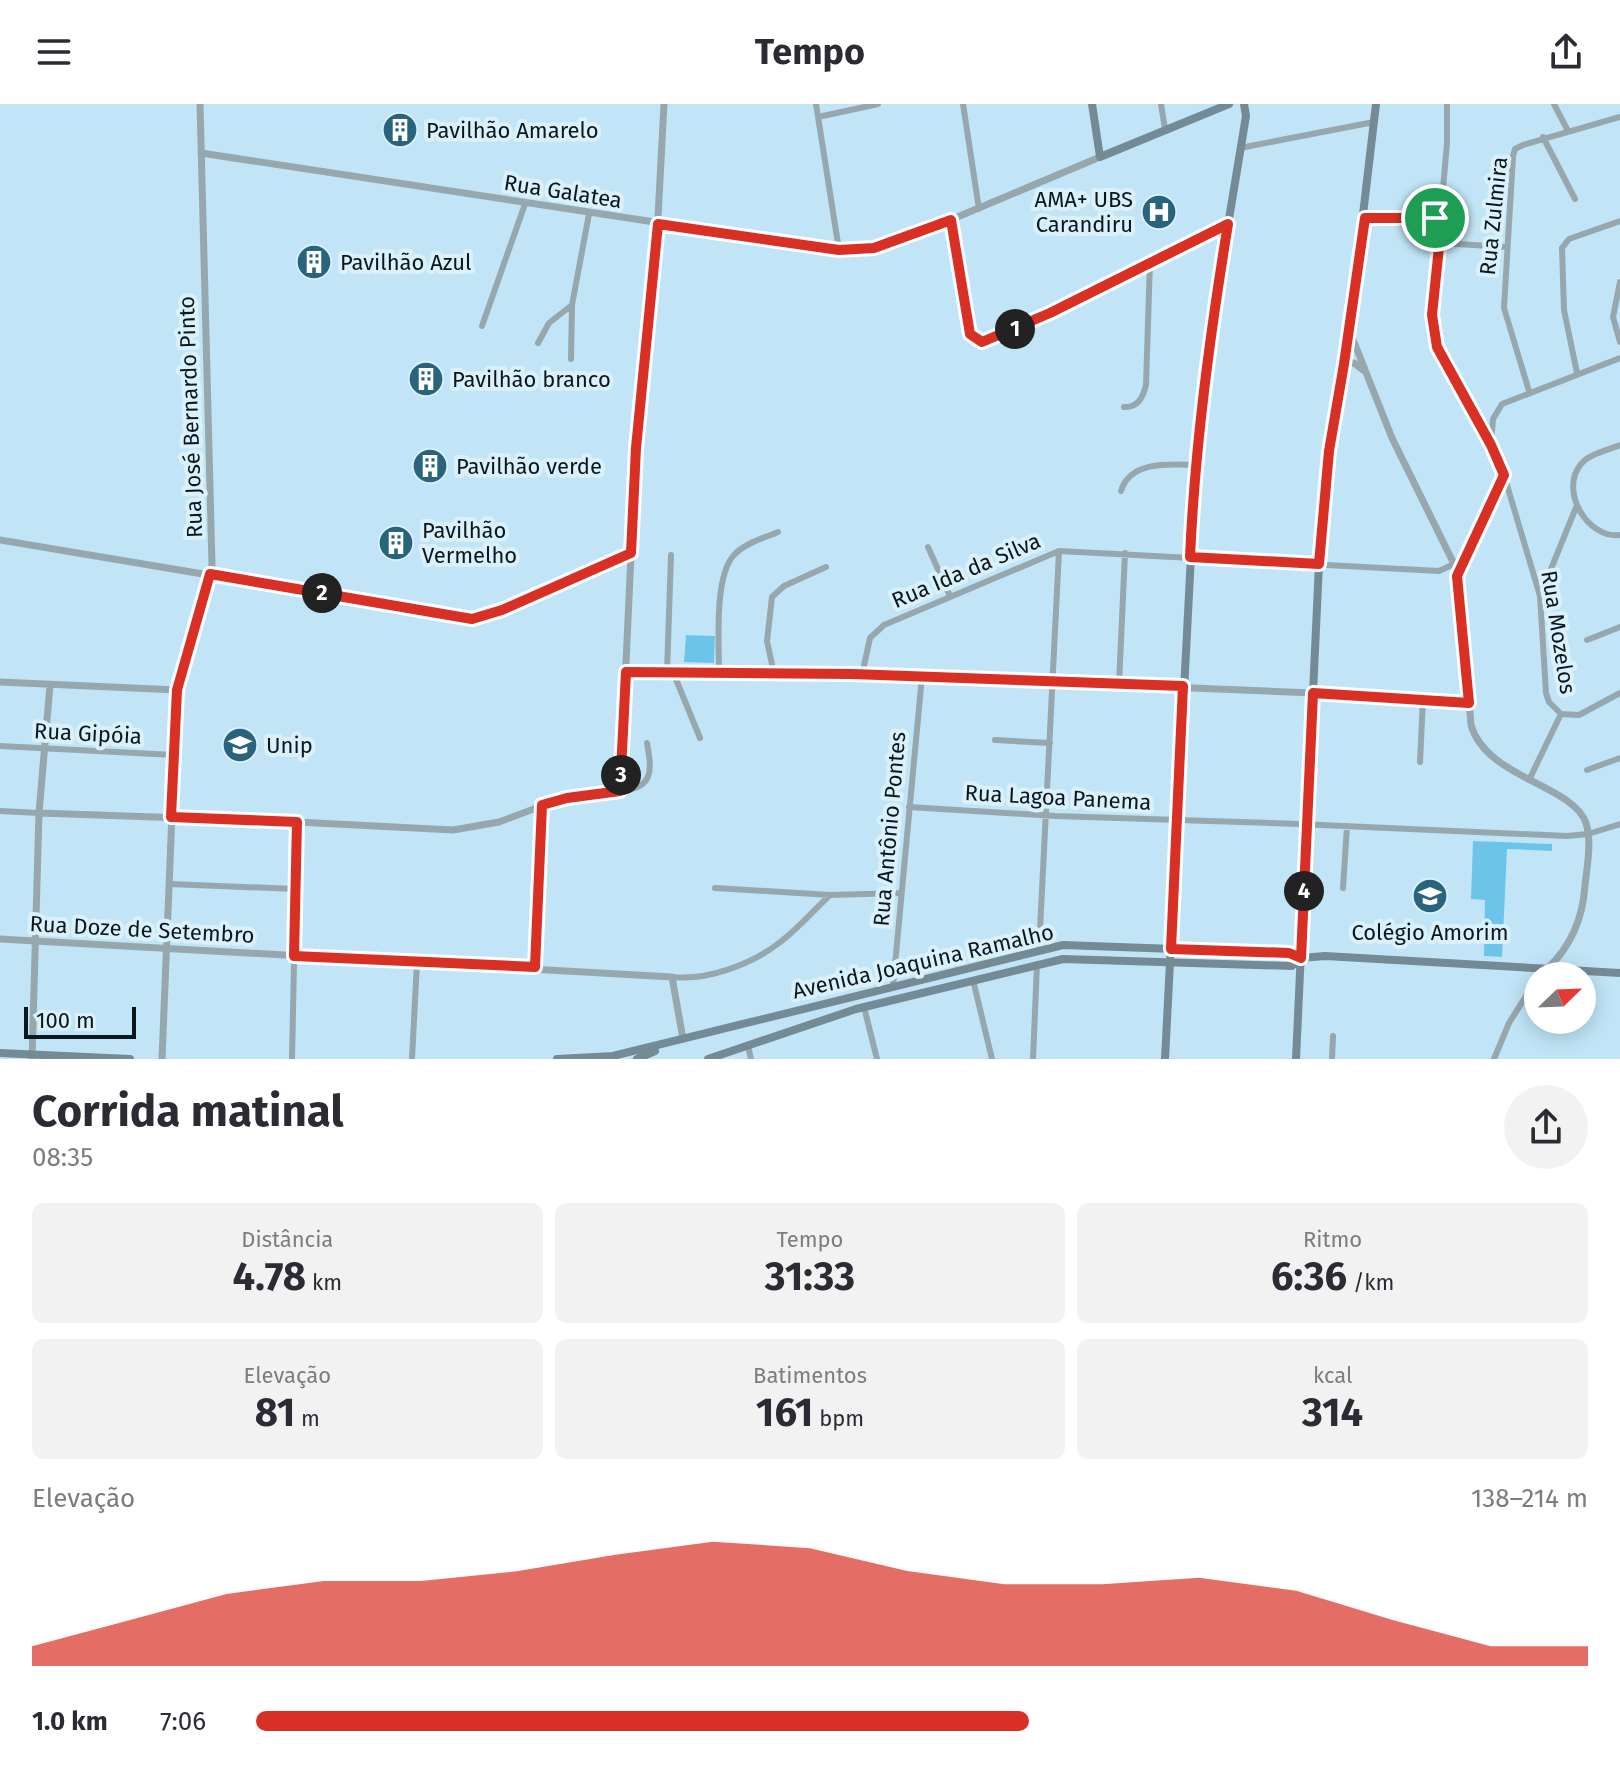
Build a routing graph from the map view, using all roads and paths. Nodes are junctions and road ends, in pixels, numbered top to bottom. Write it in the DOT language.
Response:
graph roads {
  1 [pos="200,104"];
  2 [pos="664,104"];
  3 [pos="816,104"];
  4 [pos="878,104"];
  5 [pos="963,104"];
  6 [pos="1092,104"];
  7 [pos="1161,104"];
  8 [pos="1229,104"];
  9 [pos="1244,104"];
  10 [pos="1376,104"];
  11 [pos="1447,104"];
  12 [pos="1554,104"];
  13 [pos="818,117"];
  14 [pos="1620,117"];
  15 [pos="1374,122"];
  16 [pos="1165,129"];
  17 [pos="1568,131"];
  18 [pos="1543,137"];
  19 [pos="1240,148"];
  20 [pos="201,153"];
  21 [pos="1100,157"];
  22 [pos="1575,199"];
  23 [pos="525,204"];
  24 [pos="979,209"];
  25 [pos="589,214"];
  26 [pos="1365,218"];
  27 [pos="1442,218"];
  28 [pos="951,220"];
  29 [pos="1620,221"];
  30 [pos="658,224"];
  31 [pos="1228,224"];
  32 [pos="1439,243"];
  33 [pos="1507,247"];
  34 [pos="839,250"];
  35 [pos="1150,261"];
  36 [pos="1620,282"];
  37 [pos="572,305"];
  38 [pos="482,326"];
  39 [pos="1349,330"];
  40 [pos="1620,342"];
  41 [pos="538,343"];
  42 [pos="1620,358"];
  43 [pos="571,359"];
  44 [pos="1344,364"];
  45 [pos="1366,373"];
  46 [pos="1577,373"];
  47 [pos="1529,391"];
  48 [pos="1124,407"];
  49 [pos="1491,445"];
  50 [pos="1620,445"];
  51 [pos="1196,465"];
  52 [pos="1504,475"];
  53 [pos="1121,491"];
  54 [pos="1577,505"];
  55 [pos="778,532"];
  56 [pos="1620,535"];
  57 [pos="0,540"];
  58 [pos="928,547"];
  59 [pos="1059,551"];
  60 [pos="1469,551"];
  61 [pos="631,553"];
  62 [pos="1125,553"];
  63 [pos="671,555"];
  64 [pos="1190,557"];
  65 [pos="1319,564"];
  66 [pos="1454,564"];
  67 [pos="826,567"];
  68 [pos="210,574"];
  69 [pos="1457,576"];
  70 [pos="950,596"];
  71 [pos="1540,596"];
  72 [pos="1620,627"];
  73 [pos="1587,640"];
  74 [pos="626,672"];
  75 [pos="670,672"];
  76 [pos="719,673"];
  77 [pos="774,674"];
  78 [pos="862,675"];
  79 [pos="922,676"];
  80 [pos="0,682"];
  81 [pos="1053,682"];
  82 [pos="1119,684"];
  83 [pos="50,685"];
  84 [pos="1183,686"];
  85 [pos="177,690"];
  86 [pos="1313,693"];
  87 [pos="1620,693"];
  88 [pos="1423,699"];
  89 [pos="1469,703"];
  90 [pos="1561,714"];
  91 [pos="700,738"];
  92 [pos="995,740"];
  93 [pos="647,743"];
  94 [pos="1050,743"];
  95 [pos="0,746"];
  96 [pos="44,749"];
  97 [pos="174,755"];
  98 [pos="1620,758"];
  99 [pos="1420,762"];
  100 [pos="1587,770"];
  101 [pos="1529,780"];
  102 [pos="620,791"];
  103 [pos="542,805"];
  104 [pos="909,807"];
  105 [pos="0,811"];
  106 [pos="39,813"];
  107 [pos="1045,816"];
  108 [pos="171,817"];
  109 [pos="1176,820"];
  110 [pos="297,822"];
  111 [pos="1307,824"];
  112 [pos="1620,824"];
  113 [pos="1347,826"];
  114 [pos="1588,834"];
  115 [pos="169,884"];
  116 [pos="715,888"];
  117 [pos="1343,888"];
  118 [pos="296,889"];
  119 [pos="901,893"];
  120 [pos="830,895"];
  121 [pos="0,939"];
  122 [pos="34,941"];
  123 [pos="166,949"];
  124 [pos="1171,949"];
  125 [pos="1039,950"];
  126 [pos="294,956"];
  127 [pos="1301,958"];
  128 [pos="417,962"];
  129 [pos="1553,962"];
  130 [pos="1170,963"];
  131 [pos="1037,964"];
  132 [pos="535,967"];
  133 [pos="1524,967"];
  134 [pos="1596,971"];
  135 [pos="1620,973"];
  136 [pos="672,977"];
  137 [pos="973,980"];
  138 [pos="893,986"];
  139 [pos="1524,999"];
  140 [pos="864,1007"];
  141 [pos="1333,1036"];
  142 [pos="683,1039"];
  143 [pos="673,1042"];
  144 [pos="748,1046"];
  145 [pos="0,1053"];
  146 [pos="32,1057"];
  147 [pos="130,1059"];
  148 [pos="162,1059"];
  149 [pos="292,1059"];
  150 [pos="412,1059"];
  151 [pos="557,1059"];
  152 [pos="587,1059"];
  153 [pos="637,1059"];
  154 [pos="708,1059"];
  155 [pos="751,1059"];
  156 [pos="877,1059"];
  157 [pos="992,1059"];
  158 [pos="1033,1059"];
  159 [pos="1165,1059"];
  160 [pos="1296,1059"];
  161 [pos="1332,1059"];
  162 [pos="1494,1059"];
  1 -- 20 [label="street, Rua José Bernardo Pinto"];
  2 -- 30 [label="street"];
  3 -- 13 [label="street"];
  4 -- 13 [label="street"];
  5 -- 24 [label="street"];
  6 -- 21 [label="main road"];
  7 -- 16 [label="street"];
  8 -- 16 [label="main road, Rua Galatea"];
  9 -- 19 [label="main road"];
  10 -- 15 [label="main road"];
  11 -- 27 [label="street, Rua Mozelos"];
  12 -- 17 [label="street"];
  13 -- 34 [label="street"];
  14 -- 17 [label="street, Rua Zulmira"];
  15 -- 19 [label="street"];
  15 -- 26 [label="main road"];
  16 -- 21 [label="main road, Rua Galatea"];
  17 -- 18 [label="street, Rua Zulmira"];
  18 -- 22 [label="street"];
  18 -- 33 [label="street, Rua Zulmira"];
  19 -- 31 [label="main road"];
  20 -- 23 [label="street, Rua Galatea"];
  20 -- 68 [label="street, Rua José Bernardo Pinto"];
  21 -- 24 [label="street, Rua Galatea"];
  23 -- 25 [label="street, Rua Galatea"];
  23 -- 38 [label="street"];
  24 -- 28 [label="street, Rua Galatea"];
  25 -- 30 [label="street, Rua Galatea"];
  25 -- 37 [label="street"];
  26 -- 27 [label="street"];
  26 -- 39 [label="main road"];
  27 -- 32 [label="street, Rua Mozelos"];
  28 -- 34 [label="street, Rua Galatea"];
  28 -- 35 [label="street"];
  29 -- 46 [label="street"];
  30 -- 34 [label="street, Rua Galatea"];
  30 -- 61 [label="street"];
  31 -- 35 [label="street"];
  31 -- 51 [label="main road"];
  32 -- 33 [label="street"];
  32 -- 49 [label="street, Rua Mozelos"];
  33 -- 47 [label="street, Rua Zulmira"];
  35 -- 48 [label="street"];
  36 -- 40 [label="street"];
  37 -- 41 [label="street"];
  37 -- 43 [label="street"];
  39 -- 44 [label="main road"];
  39 -- 45 [label="street"];
  42 -- 46 [label="street"];
  44 -- 45 [label="street"];
  44 -- 65 [label="main road"];
  45 -- 66 [label="street"];
  46 -- 47 [label="street"];
  47 -- 49 [label="street"];
  49 -- 52 [label="street, Rua Mozelos"];
  50 -- 54 [label="street"];
  51 -- 53 [label="street"];
  51 -- 64 [label="main road"];
  52 -- 60 [label="street"];
  52 -- 71 [label="street, Rua Mozelos"];
  54 -- 56 [label="street"];
  54 -- 71 [label="street"];
  55 -- 76 [label="street"];
  57 -- 68 [label="street"];
  58 -- 70 [label="street"];
  59 -- 62 [label="street, Rua Ida da Silva"];
  59 -- 70 [label="street, Rua Ida da Silva"];
  59 -- 81 [label="street"];
  60 -- 66 [label="street"];
  60 -- 69 [label="street"];
  61 -- 68 [label="street"];
  61 -- 74 [label="street"];
  62 -- 64 [label="street, Rua Ida da Silva"];
  62 -- 82 [label="street"];
  63 -- 75 [label="street"];
  64 -- 65 [label="street, Rua Ida da Silva"];
  64 -- 84 [label="main road"];
  65 -- 66 [label="street, Rua Ida da Silva"];
  65 -- 86 [label="main road"];
  66 -- 69 [label="street"];
  67 -- 77 [label="street"];
  68 -- 85 [label="street, Rua José Bernardo Pinto"];
  69 -- 89 [label="street"];
  70 -- 78 [label="street, Rua Ida da Silva"];
  71 -- 90 [label="street, Rua Mozelos"];
  72 -- 73 [label="street"];
  74 -- 75 [label="street"];
  74 -- 102 [label="street"];
  75 -- 76 [label="street"];
  75 -- 91 [label="street"];
  76 -- 77 [label="street"];
  77 -- 78 [label="street"];
  78 -- 79 [label="street"];
  79 -- 81 [label="street"];
  79 -- 104 [label="street, Rua Antônio Pontes"];
  80 -- 83 [label="street"];
  81 -- 82 [label="street"];
  81 -- 94 [label="street"];
  82 -- 84 [label="street"];
  83 -- 85 [label="street"];
  83 -- 96 [label="street"];
  84 -- 86 [label="street"];
  84 -- 109 [label="main road"];
  85 -- 97 [label="street, Rua José Bernardo Pinto"];
  86 -- 88 [label="street"];
  86 -- 111 [label="main road"];
  87 -- 90 [label="street, Rua Mozelos"];
  88 -- 89 [label="street"];
  88 -- 99 [label="street"];
  89 -- 101 [label="street"];
  90 -- 101 [label="street"];
  92 -- 94 [label="street"];
  93 -- 102 [label="street"];
  94 -- 107 [label="street"];
  95 -- 96 [label="street, Rua Gipóia"];
  96 -- 97 [label="street, Rua Gipóia"];
  96 -- 106 [label="street"];
  97 -- 108 [label="street, Rua José Bernardo Pinto"];
  98 -- 100 [label="street"];
  101 -- 114 [label="street"];
  102 -- 103 [label="street"];
  103 -- 110 [label="street"];
  103 -- 132 [label="street"];
  104 -- 107 [label="street, Rua Lagoa Panema"];
  104 -- 119 [label="street, Rua Antônio Pontes"];
  105 -- 106 [label="street"];
  106 -- 108 [label="street"];
  106 -- 122 [label="street"];
  107 -- 109 [label="street, Rua Lagoa Panema"];
  107 -- 125 [label="street"];
  108 -- 110 [label="street"];
  108 -- 115 [label="street, Rua José Bernardo Pinto"];
  109 -- 111 [label="street, Rua Lagoa Panema"];
  109 -- 124 [label="main road"];
  110 -- 118 [label="street"];
  111 -- 113 [label="street, Rua Lagoa Panema"];
  111 -- 127 [label="main road"];
  112 -- 114 [label="street, Rua Lagoa Panema"];
  113 -- 114 [label="street, Rua Lagoa Panema"];
  113 -- 117 [label="street"];
  114 -- 129 [label="street"];
  115 -- 118 [label="street"];
  115 -- 123 [label="street, Rua José Bernardo Pinto"];
  116 -- 120 [label="street"];
  118 -- 126 [label="street"];
  119 -- 120 [label="street"];
  119 -- 138 [label="street, Rua Antônio Pontes"];
  120 -- 136 [label="street, Rua Doze de Setembro"];
  121 -- 122 [label="street, Rua Doze de Setembro"];
  122 -- 123 [label="street, Rua Doze de Setembro"];
  122 -- 146 [label="street"];
  123 -- 126 [label="street, Rua Doze de Setembro"];
  123 -- 148 [label="street, Rua José Bernardo Pinto"];
  124 -- 125 [label="main road, Avenida Joaquina Ramalho"];
  124 -- 127 [label="main road, Avenida Joaquina Ramalho"];
  124 -- 130 [label="main road"];
  125 -- 138 [label="main road, Avenida Joaquina Ramalho"];
  126 -- 128 [label="street, Rua Doze de Setembro"];
  126 -- 149 [label="street"];
  127 -- 130 [label="main road, Avenida Joaquina Ramalho"];
  127 -- 133 [label="main road, Avenida Joaquina Ramalho"];
  127 -- 160 [label="main road"];
  128 -- 132 [label="street, Rua Doze de Setembro"];
  128 -- 150 [label="street"];
  130 -- 131 [label="main road, Avenida Joaquina Ramalho"];
  130 -- 159 [label="main road"];
  131 -- 137 [label="main road, Avenida Joaquina Ramalho"];
  131 -- 158 [label="street"];
  132 -- 136 [label="street, Rua Doze de Setembro"];
  134 -- 135 [label="main road, Avenida Joaquina Ramalho"];
  136 -- 142 [label="street"];
  137 -- 140 [label="main road, Avenida Joaquina Ramalho"];
  137 -- 157 [label="street"];
  138 -- 142 [label="main road, Avenida Joaquina Ramalho"];
  139 -- 162 [label="street"];
  140 -- 144 [label="main road, Avenida Joaquina Ramalho"];
  140 -- 156 [label="street"];
  141 -- 161 [label="street"];
  142 -- 143 [label="main road, Avenida Joaquina Ramalho"];
  143 -- 152 [label="main road, Avenida Joaquina Ramalho"];
  143 -- 153 [label="main road"];
  144 -- 154 [label="main road, Avenida Joaquina Ramalho"];
  144 -- 155 [label="street"];
  145 -- 146 [label="main road"];
  146 -- 147 [label="main road"];
  151 -- 152 [label="main road, Avenida Joaquina Ramalho"];
}
